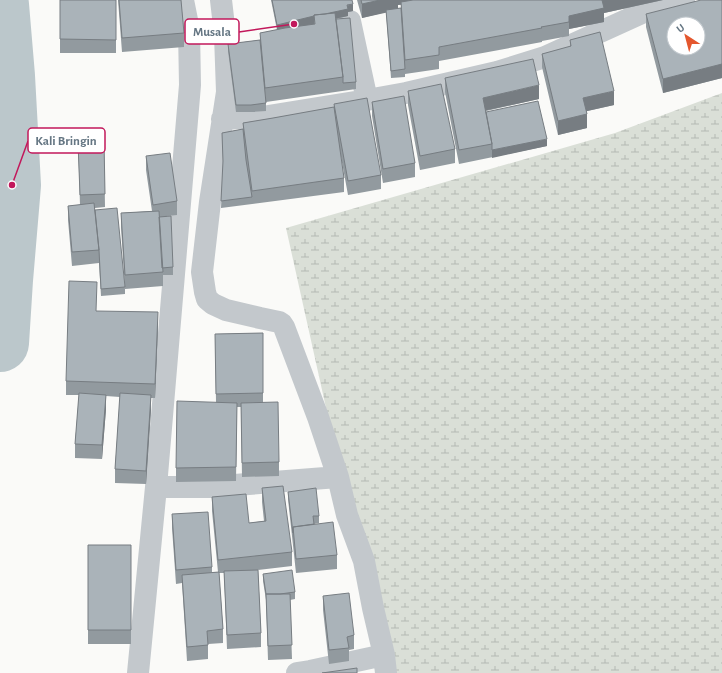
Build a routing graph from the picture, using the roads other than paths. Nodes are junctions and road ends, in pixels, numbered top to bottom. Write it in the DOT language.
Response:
graph roads {
  1 [pos="183,0"];
  2 [pos="221,0"];
  3 [pos="684,0"];
  4 [pos="350,21"];
  5 [pos="367,100"];
  6 [pos="222,119"];
  7 [pos="338,477"];
  8 [pos="156,487"];
  9 [pos="385,664"];
  10 [pos="306,672"];
  11 [pos="138,673"];
  1 -- 8 [label="street"];
  2 -- 6 [label="street"];
  3 -- 5 [label="street"];
  4 -- 5 [label="street"];
  5 -- 6 [label="street"];
  6 -- 7 [label="street"];
  7 -- 8 [label="street"];
  7 -- 9 [label="street"];
  8 -- 11 [label="street"];
  9 -- 10 [label="street"];
}
